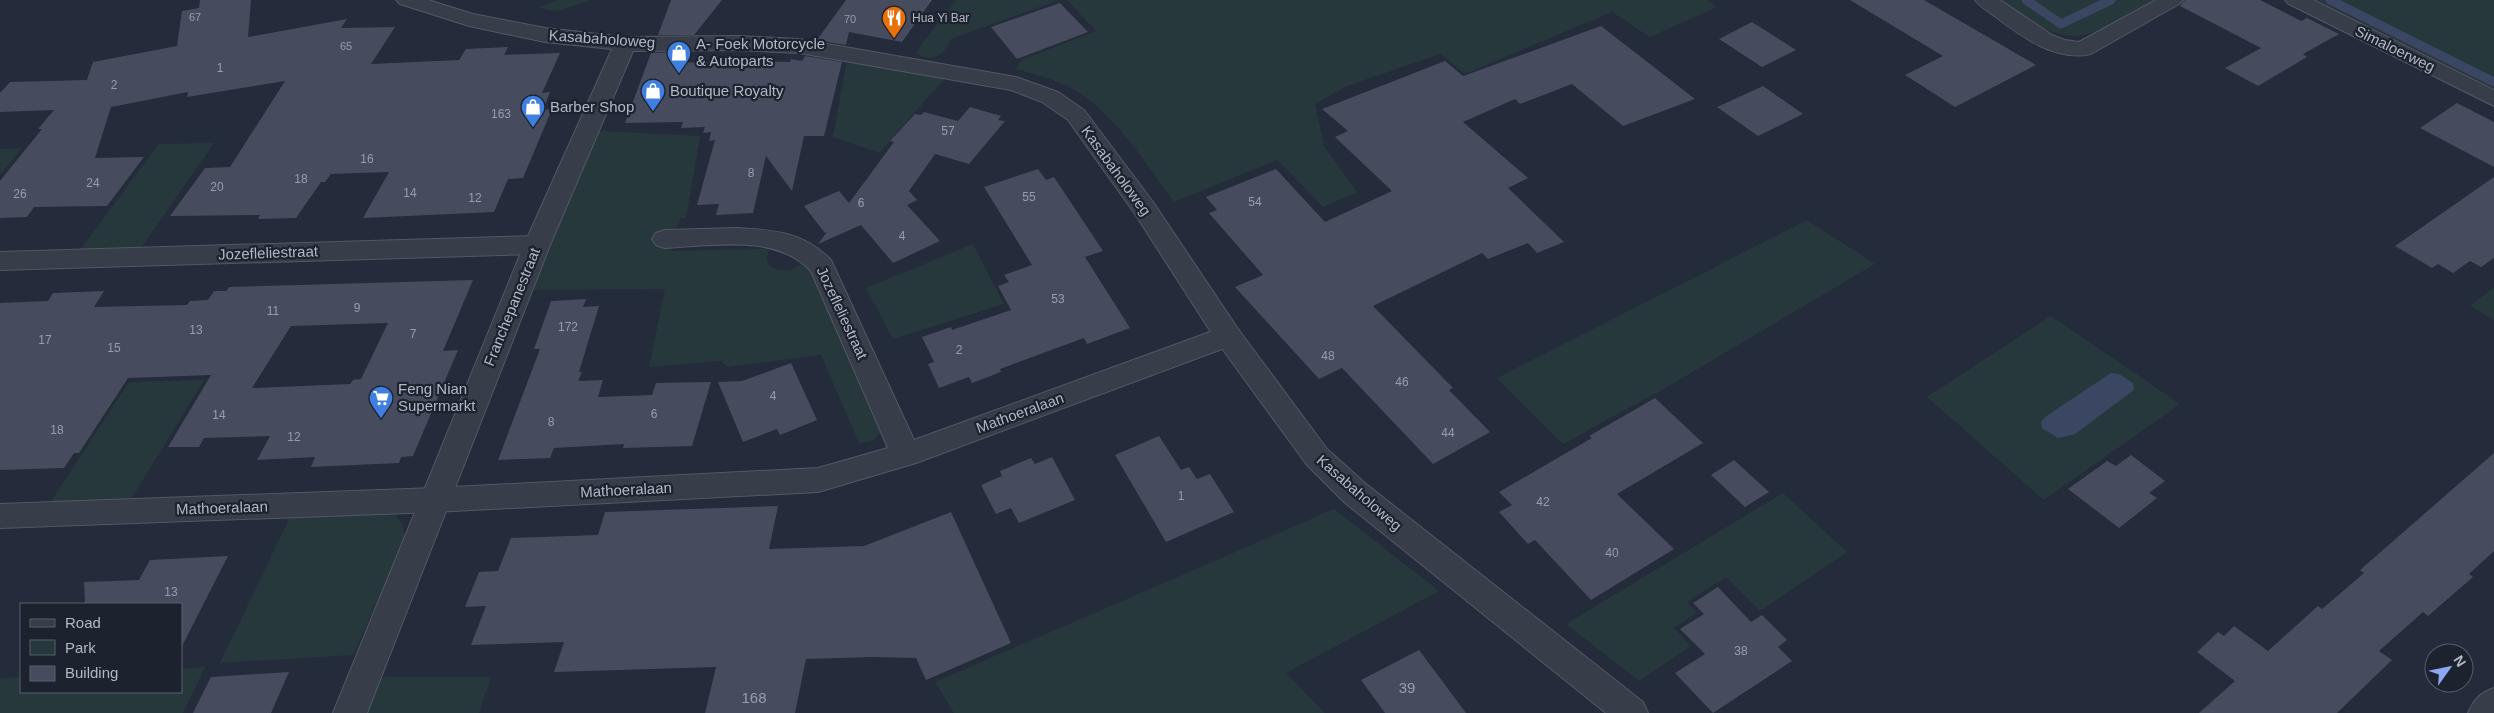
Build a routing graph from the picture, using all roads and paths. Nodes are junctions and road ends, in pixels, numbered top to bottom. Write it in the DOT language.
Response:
graph roads {
  1 [pos="407,0"];
  2 [pos="1986,0"];
  3 [pos="2172,0"];
  4 [pos="2296,0"];
  5 [pos="625,44"];
  6 [pos="2494,99"];
  7 [pos="666,239"];
  8 [pos="537,246"];
  9 [pos="0,261"];
  10 [pos="1228,336"];
  11 [pos="906,455"];
  12 [pos="434,500"];
  13 [pos="0,516"];
  14 [pos="2494,703"];
  15 [pos="350,713"];
  16 [pos="1631,713"];
  17 [pos="2485,713"];
  1 -- 5 [label="street, Kasabaholoweg"];
  2 -- 3 [label="street"];
  4 -- 6 [label="street, Simaloerweg"];
  5 -- 8 [label="street, Franchepanestraat"];
  5 -- 10 [label="street, Kasabaholoweg"];
  7 -- 11 [label="street, Jozefleliestraat"];
  8 -- 9 [label="street, Jozefleliestraat"];
  8 -- 12 [label="street, Franchepanestraat"];
  10 -- 11 [label="street, Mathoeralaan"];
  10 -- 16 [label="street, Kasabaholoweg"];
  11 -- 12 [label="street, Mathoeralaan"];
  12 -- 13 [label="street, Mathoeralaan"];
  12 -- 15 [label="street, Franchepanestraat"];
  14 -- 17 [label="street"];
}
